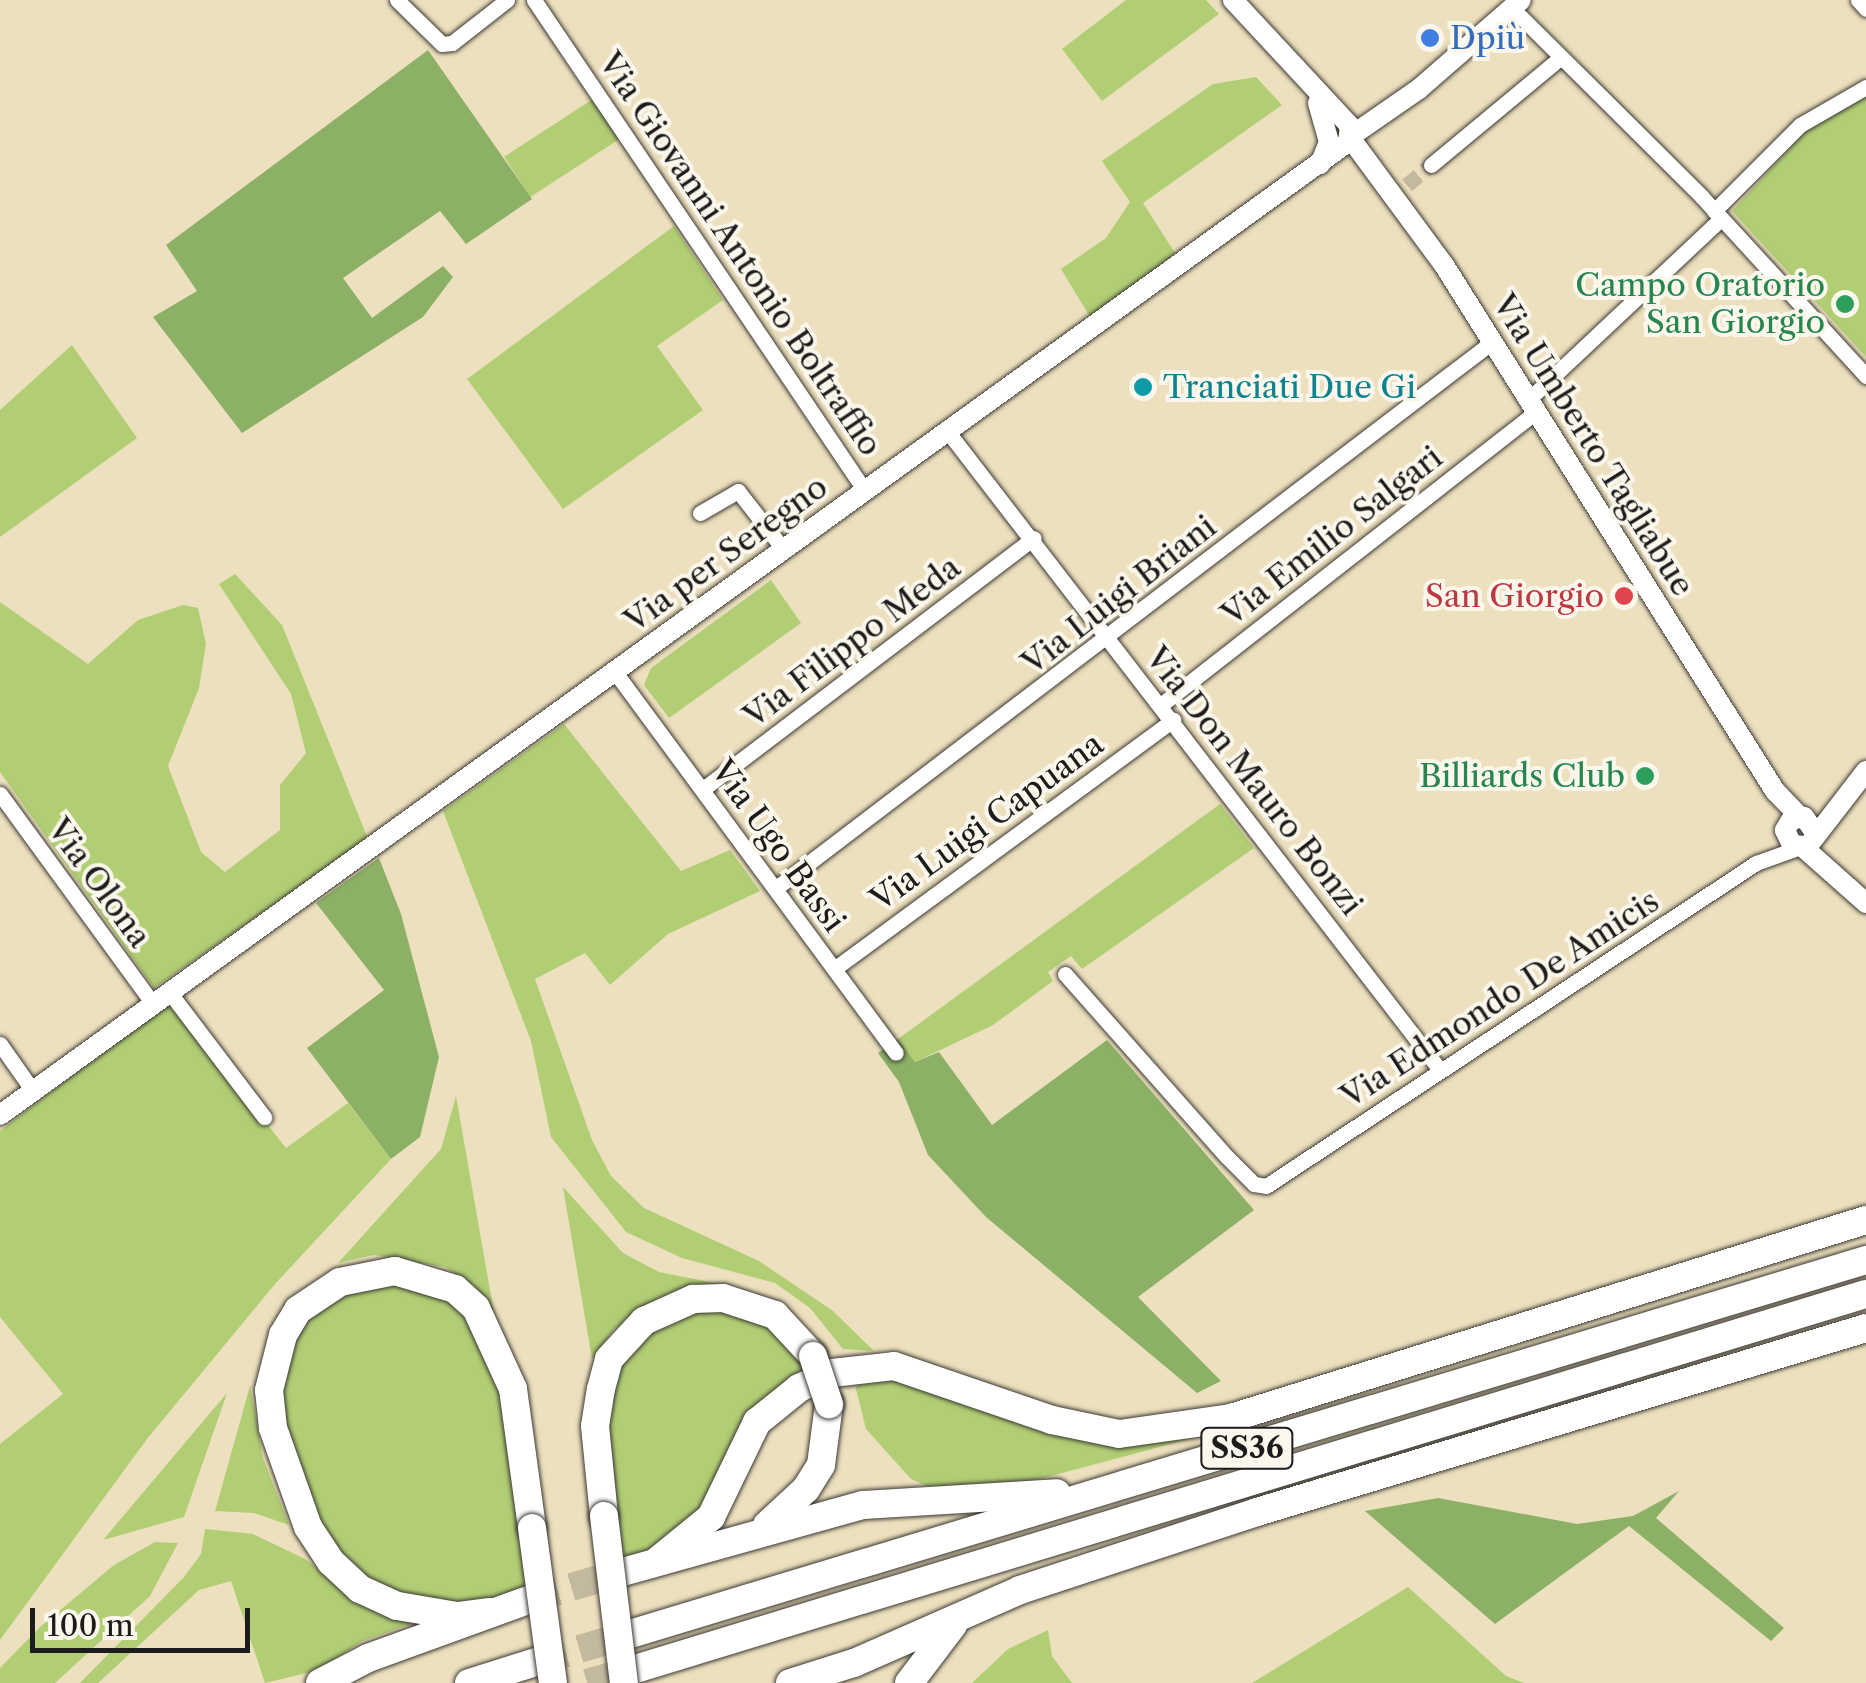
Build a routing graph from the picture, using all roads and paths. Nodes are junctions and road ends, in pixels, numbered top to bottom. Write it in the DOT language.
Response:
graph roads {
  1 [pos="397,0"];
  2 [pos="506,0"];
  3 [pos="534,0"];
  4 [pos="1858,0"];
  5 [pos="1517,4"];
  6 [pos="1237,5"];
  7 [pos="1866,9"];
  8 [pos="1560,58"];
  9 [pos="1866,87"];
  10 [pos="1342,133"];
  11 [pos="1431,166"];
  12 [pos="1717,215"];
  13 [pos="1492,342"];
  14 [pos="1866,376"];
  15 [pos="1533,405"];
  16 [pos="948,432"];
  17 [pos="865,490"];
  18 [pos="700,513"];
  19 [pos="1034,538"];
  20 [pos="784,550"];
  21 [pos="1109,639"];
  22 [pos="615,672"];
  23 [pos="1162,704"];
  24 [pos="1173,720"];
  25 [pos="1859,778"];
  26 [pos="703,789"];
  27 [pos="0,794"];
  28 [pos="1801,833"];
  29 [pos="776,888"];
  30 [pos="1866,903"];
  31 [pos="834,968"];
  32 [pos="1065,974"];
  33 [pos="162,998"];
  34 [pos="0,1044"];
  35 [pos="896,1053"];
  36 [pos="1440,1070"];
  37 [pos="33,1091"];
  38 [pos="0,1115"];
  39 [pos="264,1117"];
  40 [pos="1866,1220"];
  41 [pos="1866,1260"];
  42 [pos="1866,1294"];
  43 [pos="1866,1328"];
  44 [pos="1104,1491"];
  45 [pos="758,1532"];
  46 [pos="658,1561"];
  47 [pos="619,1573"];
  48 [pos="531,1600"];
  49 [pos="490,1612"];
  50 [pos="970,1612"];
  51 [pos="627,1635"];
  52 [pos="546,1672"];
  53 [pos="628,1676"];
  54 [pos="320,1683"];
  55 [pos="469,1683"];
  56 [pos="790,1683"];
  57 [pos="909,1683"];
  1 -- 2 [label="street"];
  3 -- 17 [label="street, Via Giovanni Antonio Boltraffio"];
  4 -- 7 [label="street"];
  5 -- 8 [label="street"];
  5 -- 10 [label="street, Via per Seregno"];
  6 -- 10 [label="street, Via Umberto Tagliabue"];
  8 -- 11 [label="street"];
  8 -- 12 [label="street"];
  9 -- 12 [label="street, Via Emilio Salgari"];
  10 -- 13 [label="street, Via Umberto Tagliabue"];
  10 -- 16 [label="street, Via per Seregno"];
  12 -- 14 [label="street"];
  12 -- 15 [label="street, Via Emilio Salgari"];
  13 -- 15 [label="street, Via Umberto Tagliabue"];
  13 -- 21 [label="street, Via Luigi Briani"];
  15 -- 23 [label="street, Via Emilio Salgari"];
  15 -- 28 [label="street, Via Umberto Tagliabue"];
  16 -- 17 [label="street, Via per Seregno"];
  16 -- 19 [label="street, Via Don Mauro Bonzi"];
  17 -- 20 [label="street, Via per Seregno"];
  18 -- 20 [label="street"];
  19 -- 21 [label="street, Via Don Mauro Bonzi"];
  19 -- 26 [label="street, Via Filippo Meda"];
  20 -- 22 [label="street, Via per Seregno"];
  21 -- 23 [label="street, Via Don Mauro Bonzi"];
  21 -- 29 [label="street, Via Luigi Briani"];
  22 -- 26 [label="street, Via Ugo Bassi"];
  22 -- 33 [label="street, Via per Seregno"];
  23 -- 24 [label="street, Via Don Mauro Bonzi"];
  24 -- 31 [label="street, Via Luigi Capuana"];
  24 -- 36 [label="street, Via Don Mauro Bonzi"];
  25 -- 28 [label="street"];
  26 -- 29 [label="street, Via Ugo Bassi"];
  27 -- 33 [label="street, Via Olona"];
  28 -- 30 [label="street, Via Umberto Tagliabue"];
  28 -- 36 [label="street, Via Edmondo De Amicis"];
  29 -- 31 [label="street, Via Ugo Bassi"];
  31 -- 35 [label="street, Via Ugo Bassi"];
  32 -- 36 [label="street, Via Edmondo De Amicis"];
  33 -- 37 [label="street, Via per Seregno"];
  33 -- 39 [label="street"];
  34 -- 37 [label="street"];
  37 -- 38 [label="street, Via per Seregno"];
  40 -- 46 [label="highway"];
  41 -- 44 [label="highway, SS36"];
  42 -- 53 [label="highway, SS36"];
  43 -- 50 [label="highway"];
  44 -- 45 [label="highway"];
  44 -- 51 [label="highway, SS36"];
  45 -- 46 [label="highway"];
  45 -- 53 [label="highway, bridge"];
  46 -- 47 [label="highway"];
  48 -- 49 [label="highway"];
  49 -- 52 [label="highway, bridge"];
  49 -- 54 [label="highway"];
  50 -- 56 [label="highway"];
  50 -- 57 [label="highway"];
  52 -- 55 [label="highway"];
}
